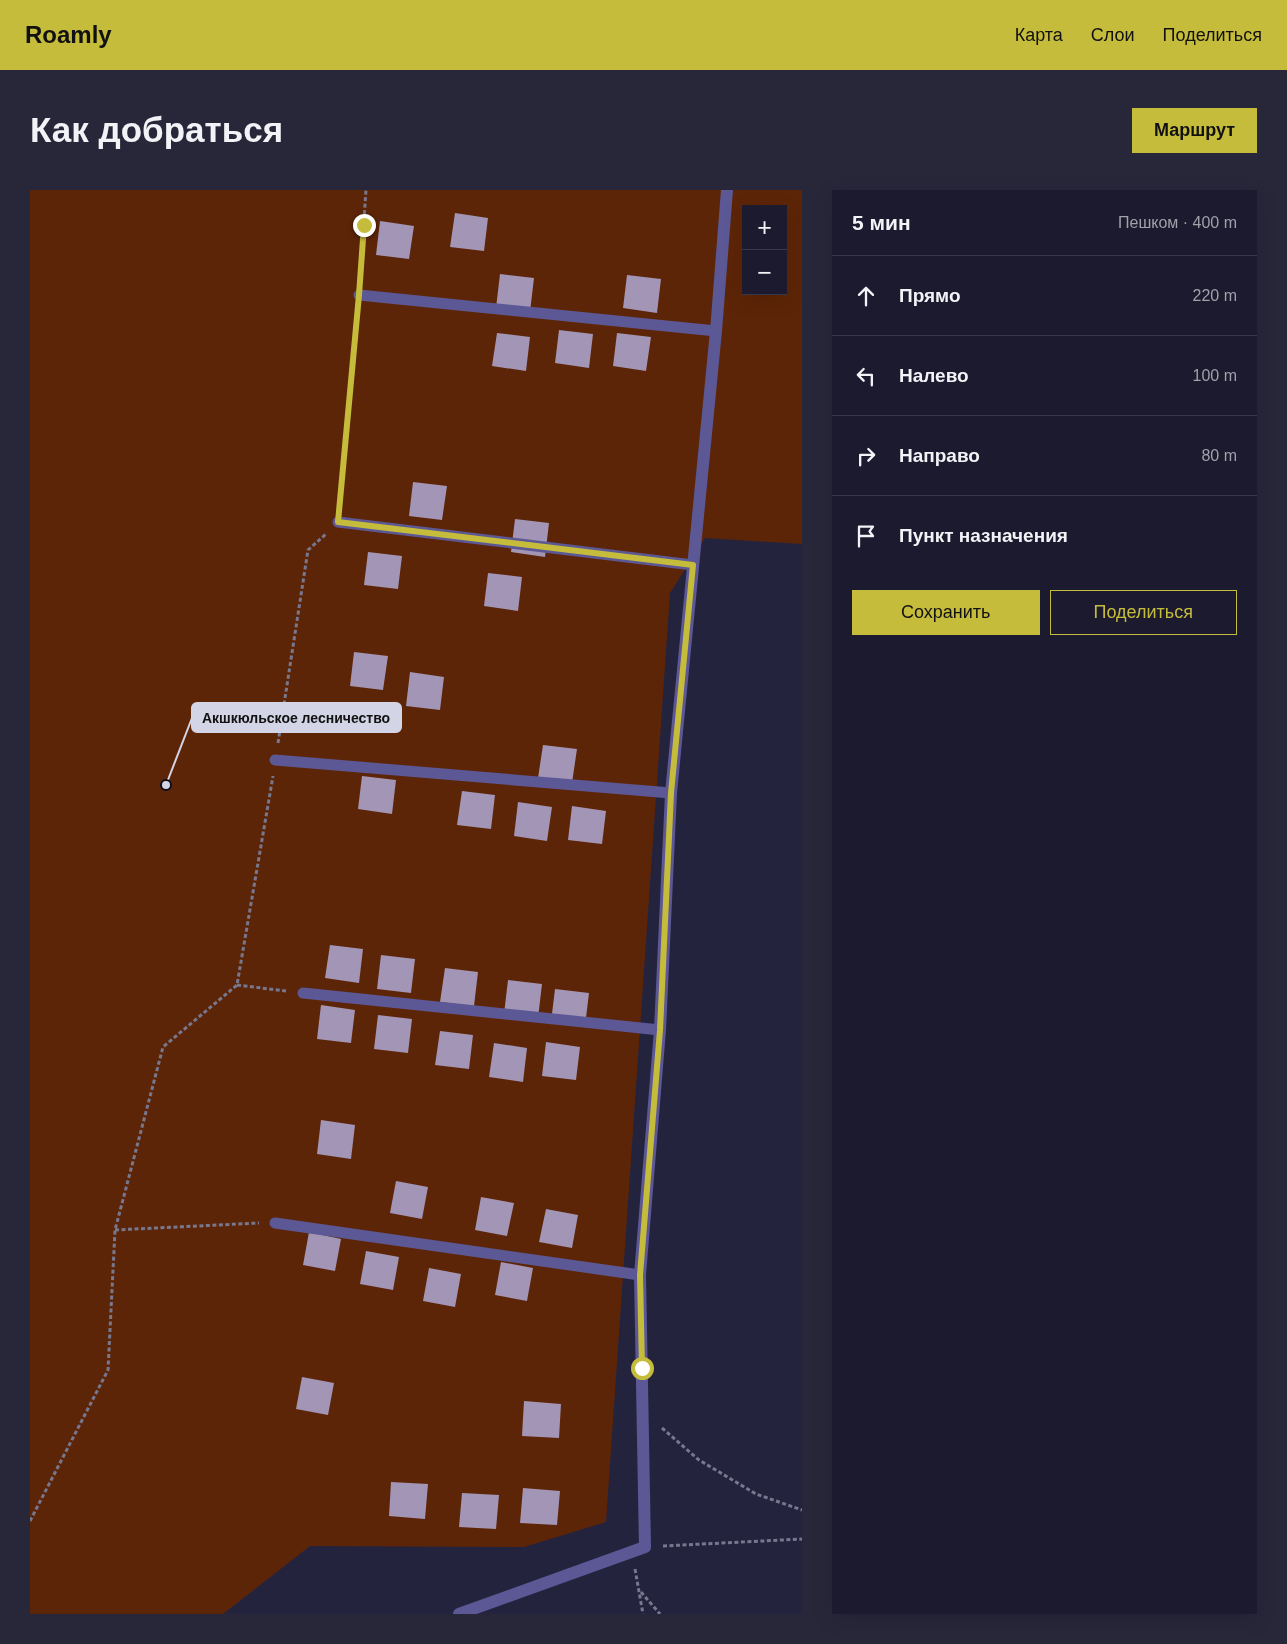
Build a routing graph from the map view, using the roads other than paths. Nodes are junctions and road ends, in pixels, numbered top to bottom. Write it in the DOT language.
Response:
graph roads {
  1 [pos="727,190"];
  2 [pos="359,295"];
  3 [pos="716,331"];
  4 [pos="338,522"];
  5 [pos="693,565"];
  6 [pos="275,760"];
  7 [pos="671,793"];
  8 [pos="303,993"];
  9 [pos="660,1030"];
  10 [pos="275,1223"];
  11 [pos="640,1275"];
  12 [pos="458,1614"];
  1 -- 3 [label="street"];
  2 -- 3 [label="lane"];
  3 -- 5 [label="street"];
  4 -- 5 [label="lane"];
  5 -- 7 [label="street"];
  6 -- 7 [label="lane"];
  7 -- 9 [label="street"];
  8 -- 9 [label="lane"];
  9 -- 11 [label="street"];
  10 -- 11 [label="lane"];
  11 -- 12 [label="street"];
}
